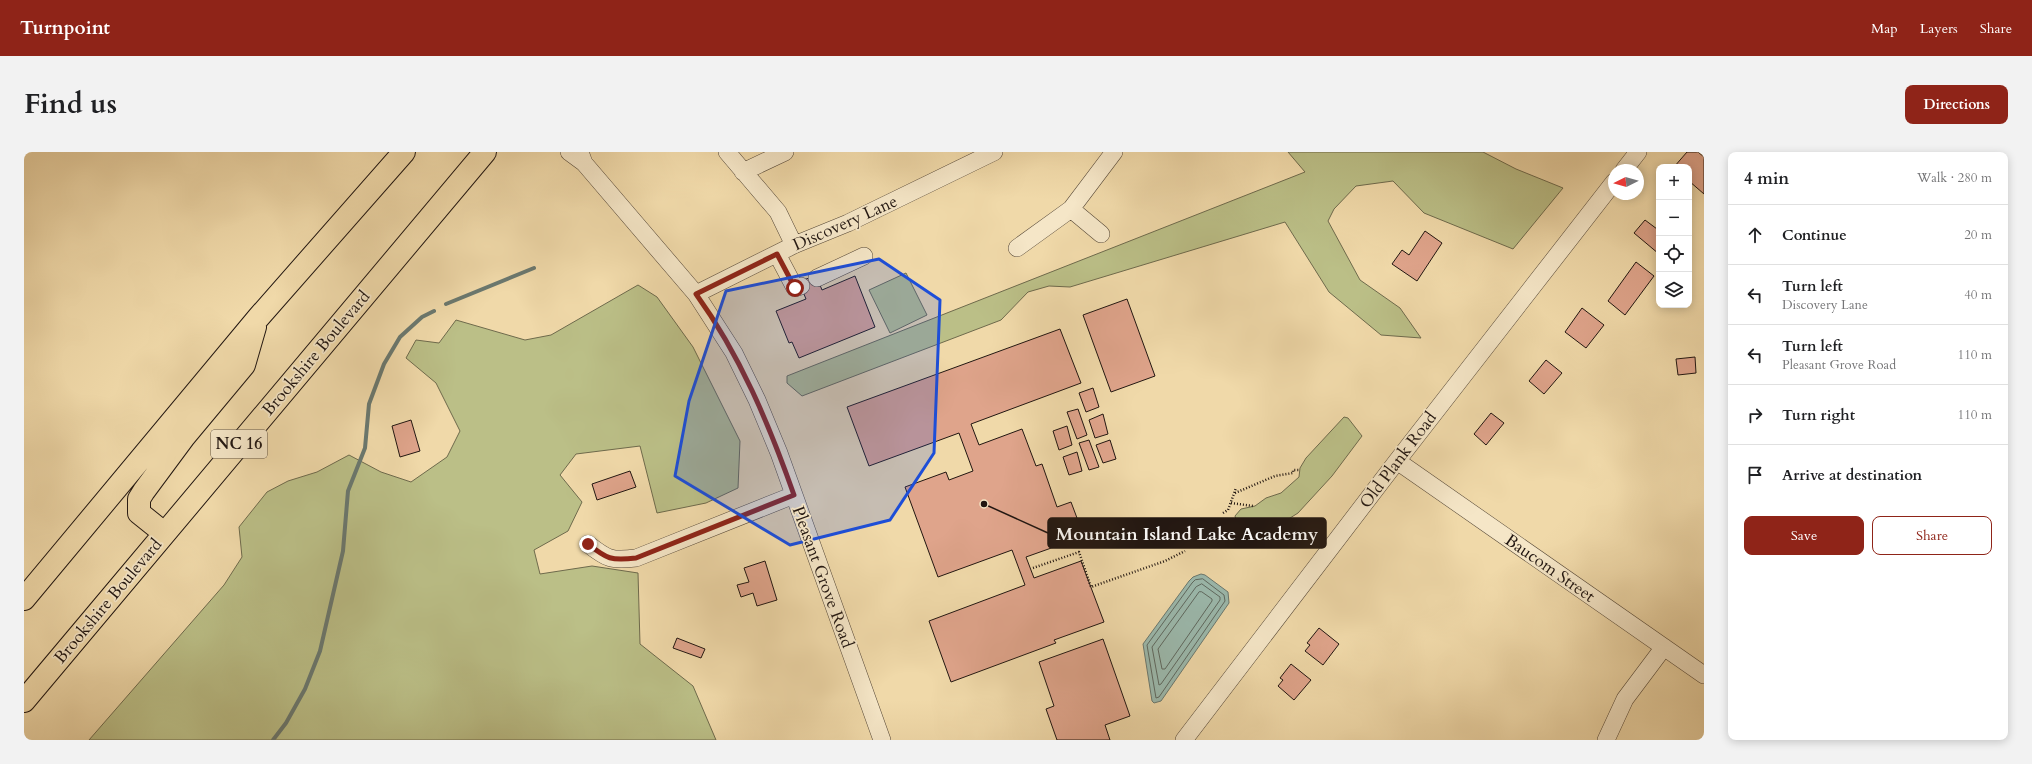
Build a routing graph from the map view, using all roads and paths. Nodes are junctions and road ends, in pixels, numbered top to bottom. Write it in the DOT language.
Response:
graph roads {
  1 [pos="404,152"];
  2 [pos="468,152"];
  3 [pos="485,152"];
  4 [pos="569,152"];
  5 [pos="727,152"];
  6 [pos="785,152"];
  7 [pos="994,152"];
  8 [pos="1114,152"];
  9 [pos="1638,152"];
  10 [pos="582,157"];
  11 [pos="1629,164"];
  12 [pos="743,172"];
  13 [pos="455,188"];
  14 [pos="1608,190"];
  15 [pos="1071,209"];
  16 [pos="1101,234"];
  17 [pos="794,245"];
  18 [pos="1017,248"];
  19 [pos="777,254"];
  20 [pos="864,256"];
  21 [pos="817,278"];
  22 [pos="801,286"];
  23 [pos="696,294"];
  24 [pos="258,318"];
  25 [pos="1397,461"];
  26 [pos="1300,470"];
  27 [pos="1236,488"];
  28 [pos="1235,493"];
  29 [pos="794,495"];
  30 [pos="1231,503"];
  31 [pos="1253,506"];
  32 [pos="1224,513"];
  33 [pos="164,533"];
  34 [pos="588,544"];
  35 [pos="1185,551"];
  36 [pos="1033,568"];
  37 [pos="24,599"];
  38 [pos="1664,647"];
  39 [pos="1704,675"];
  40 [pos="24,701"];
  41 [pos="882,740"];
  42 [pos="1184,740"];
  43 [pos="1606,740"];
  1 -- 24 [label="highway"];
  2 -- 13 [label="highway"];
  3 -- 13 [label="highway, Brookshire Boulevard / NC 16"];
  4 -- 10 [label="street, Pleasant Grove Road"];
  5 -- 12 [label="street"];
  6 -- 12 [label="street"];
  7 -- 17 [label="street, Discovery Lane"];
  8 -- 15 [label="street"];
  9 -- 11 [label="street"];
  10 -- 23 [label="street, Pleasant Grove Road"];
  12 -- 17 [label="street"];
  13 -- 33 [label="highway, Brookshire Boulevard / NC 16"];
  14 -- 25 [label="street, Old Plank Road"];
  15 -- 16 [label="street"];
  15 -- 18 [label="street"];
  17 -- 19 [label="street, Discovery Lane"];
  19 -- 22 [label="street"];
  19 -- 23 [label="street, Discovery Lane"];
  20 -- 21 [label="street"];
  23 -- 29 [label="street, Pleasant Grove Road"];
  24 -- 33 [label="highway"];
  24 -- 37 [label="highway"];
  25 -- 38 [label="street, Baucom Street"];
  25 -- 42 [label="street, Old Plank Road"];
  26 -- 28 [label="path"];
  27 -- 28 [label="path"];
  28 -- 30 [label="path"];
  29 -- 34 [label="street"];
  29 -- 41 [label="street, Pleasant Grove Road"];
  30 -- 31 [label="path"];
  30 -- 32 [label="path"];
  33 -- 40 [label="highway, Brookshire Boulevard / NC 16"];
  35 -- 36 [label="path"];
  38 -- 39 [label="street, Baucom Street"];
  38 -- 43 [label="street"];
}
